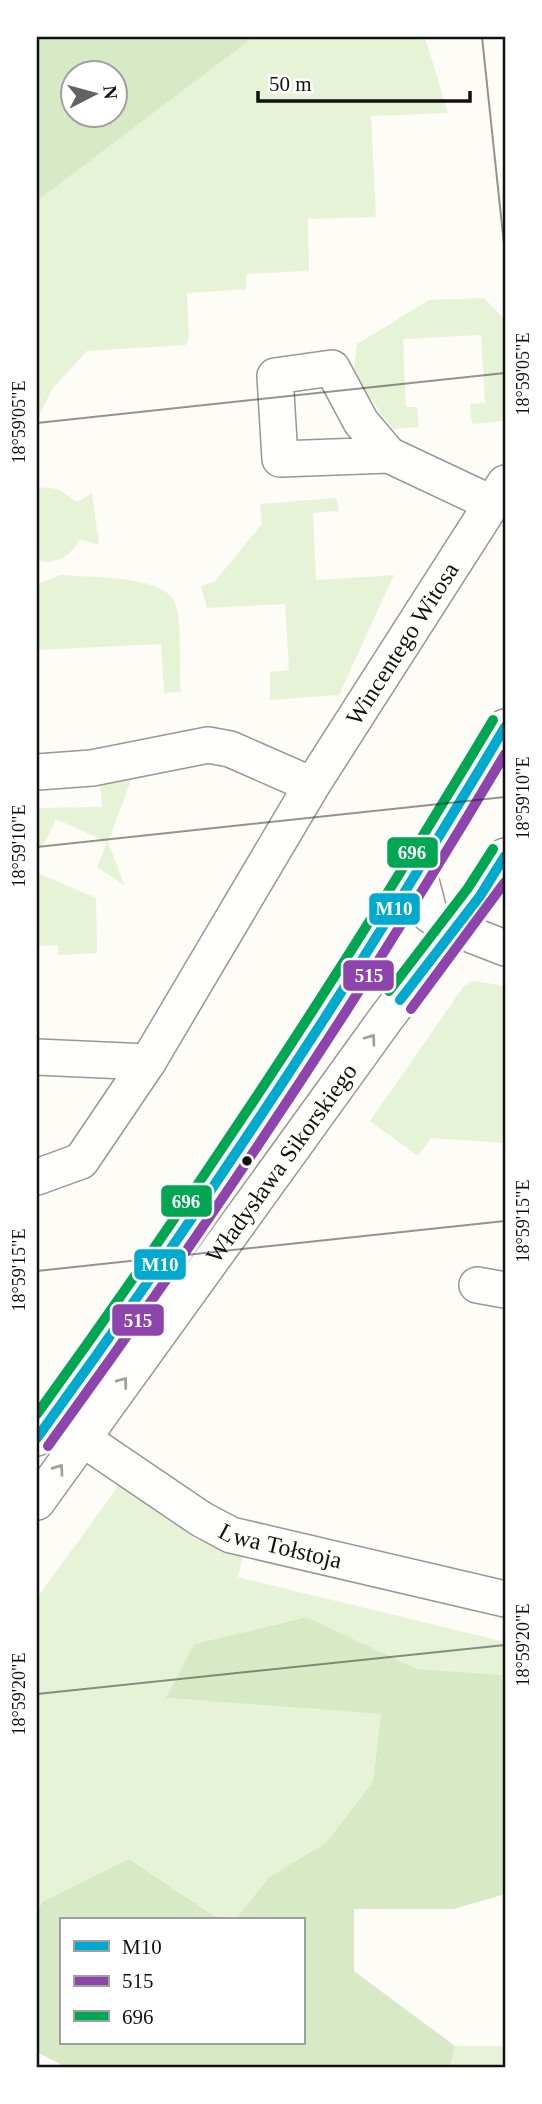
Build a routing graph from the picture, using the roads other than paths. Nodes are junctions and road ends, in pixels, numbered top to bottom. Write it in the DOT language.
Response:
graph roads {
  1 [pos="389,455"];
  2 [pos="499,493"];
  3 [pos="505,727"];
  4 [pos="37,772"];
  5 [pos="312,785"];
  6 [pos="505,856"];
  7 [pos="419,873"];
  8 [pos="456,929"];
  9 [pos="505,948"];
  10 [pos="37,1057"];
  11 [pos="148,1062"];
  12 [pos="37,1177"];
  13 [pos="41,1422"];
  14 [pos="82,1436"];
  15 [pos="37,1502"];
  16 [pos="505,1599"];
  1 -- 2 [label="street, Wincentego Witosa"];
  2 -- 5 [label="street, Wincentego Witosa"];
  3 -- 7 [label="street, Władysława Sikorskiego"];
  4 -- 5 [label="street"];
  5 -- 11 [label="street, Wincentego Witosa"];
  6 -- 8 [label="street, Władysława Sikorskiego"];
  7 -- 8 [label="street"];
  7 -- 13 [label="street, Władysława Sikorskiego"];
  8 -- 9 [label="street"];
  14 -- 8 [label="street, Władysława Sikorskiego, one-way"];
  10 -- 11 [label="street"];
  11 -- 12 [label="street, Wincentego Witosa"];
  13 -- 14 [label="street, Lwa Tołstoja"];
  15 -- 14 [label="street, Władysława Sikorskiego, one-way"];
  14 -- 16 [label="street, Lwa Tołstoja"];
}
